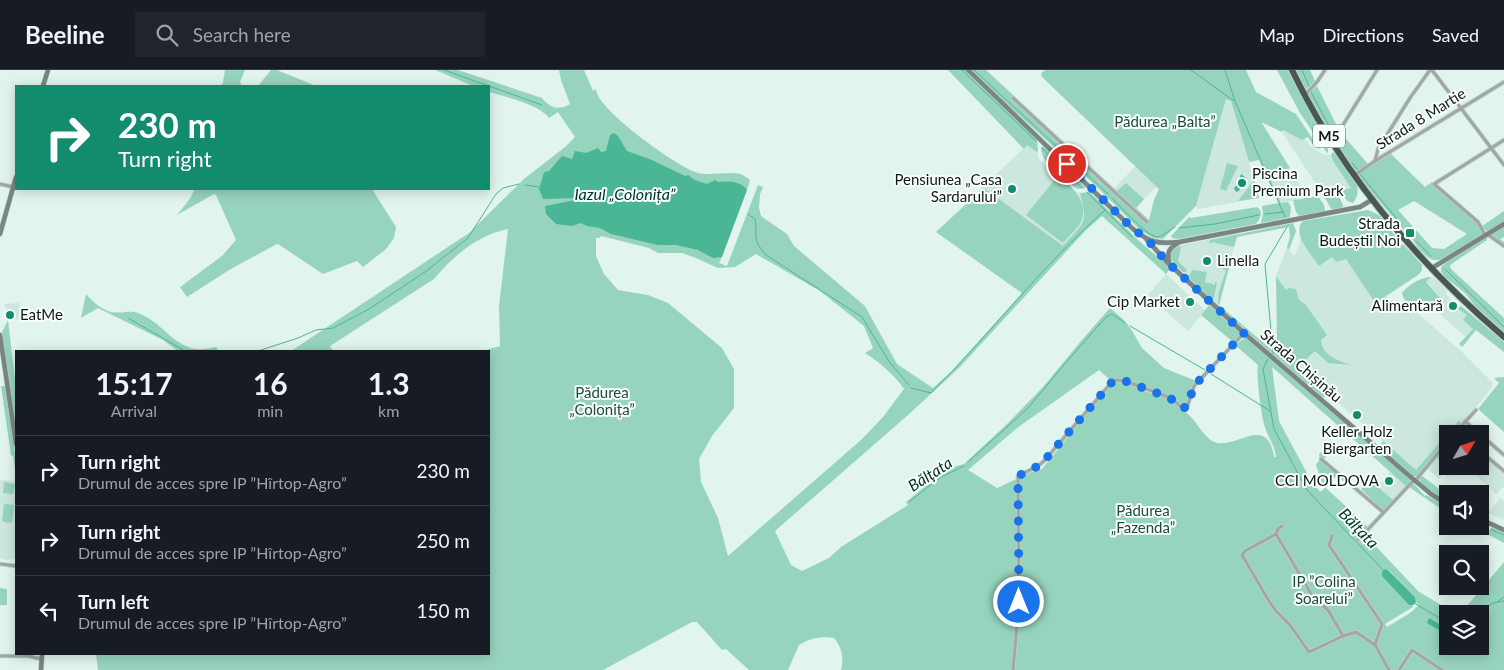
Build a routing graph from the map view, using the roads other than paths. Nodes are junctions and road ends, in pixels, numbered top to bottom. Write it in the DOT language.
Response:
graph roads {
  1 [pos="48,70"];
  2 [pos="968,70"];
  3 [pos="1292,70"];
  4 [pos="1325,70"];
  5 [pos="1377,70"];
  6 [pos="1431,70"];
  7 [pos="1504,82"];
  8 [pos="43,85"];
  9 [pos="1305,95"];
  10 [pos="1013,98"];
  11 [pos="1461,107"];
  12 [pos="1331,140"];
  13 [pos="1504,140"];
  14 [pos="1490,148"];
  15 [pos="1375,161"];
  16 [pos="1504,166"];
  17 [pos="1355,175"];
  18 [pos="15,180"];
  19 [pos="0,184"];
  20 [pos="13,187"];
  21 [pos="1373,199"];
  22 [pos="1147,222"];
  23 [pos="1504,224"];
  24 [pos="0,234"];
  25 [pos="1486,235"];
  26 [pos="1146,238"];
  27 [pos="1179,242"];
  28 [pos="1504,246"];
  29 [pos="1169,264"];
  30 [pos="1432,268"];
  31 [pos="1244,333"];
  32 [pos="0,335"];
  33 [pos="1504,337"];
  34 [pos="1476,410"];
  35 [pos="1465,422"];
  36 [pos="1462,425"];
  37 [pos="1469,425"];
  38 [pos="15,437"];
  39 [pos="1489,442"];
  40 [pos="1439,451"];
  41 [pos="1504,455"];
  42 [pos="1489,458"];
  43 [pos="1321,459"];
  44 [pos="1504,471"];
  45 [pos="1414,480"];
  46 [pos="1439,499"];
  47 [pos="1383,512"];
  48 [pos="1489,523"];
  49 [pos="1282,526"];
  50 [pos="1504,530"];
  51 [pos="1276,534"];
  52 [pos="1332,536"];
  53 [pos="1358,540"];
  54 [pos="0,564"];
  55 [pos="15,564"];
  56 [pos="1343,636"];
  57 [pos="1375,645"];
  58 [pos="0,656"];
  59 [pos="41,656"];
  60 [pos="41,670"];
  61 [pos="1013,670"];
  62 [pos="1389,670"];
  63 [pos="1399,670"];
  64 [pos="1442,670"];
  1 -- 8 [label="street"];
  2 -- 26 [label="street, Strada Chișinău"];
  3 -- 9 [label="highway, M5"];
  4 -- 9 [label="street"];
  5 -- 12 [label="street"];
  6 -- 11 [label="street"];
  6 -- 15 [label="street"];
  7 -- 11 [label="street, Strada 8 Martie"];
  9 -- 12 [label="highway, M5"];
  10 -- 22 [label="street"];
  11 -- 14 [label="street"];
  11 -- 15 [label="street, Strada 8 Martie"];
  12 -- 17 [label="highway, M5"];
  13 -- 14 [label="street"];
  14 -- 16 [label="street"];
  14 -- 25 [label="street"];
  15 -- 17 [label="street, Strada 8 Martie"];
  17 -- 21 [label="highway, M5"];
  18 -- 20 [label="street"];
  19 -- 20 [label="street"];
  20 -- 24 [label="street"];
  21 -- 27 [label="street"];
  21 -- 30 [label="highway, M5"];
  23 -- 25 [label="street"];
  25 -- 28 [label="street"];
  25 -- 30 [label="street"];
  26 -- 27 [label="street"];
  26 -- 29 [label="street, Strada Chișinău"];
  27 -- 29 [label="street"];
  29 -- 31 [label="street, Strada Chișinău"];
  30 -- 33 [label="highway, M5"];
  31 -- 45 [label="street, Strada Chișinău"];
  31 -- 61 [label="street"];
  32 -- 38 [label="street"];
  34 -- 35 [label="street"];
  35 -- 36 [label="street"];
  35 -- 37 [label="street"];
  39 -- 41 [label="street"];
  40 -- 45 [label="street"];
  42 -- 44 [label="street"];
  43 -- 47 [label="street"];
  45 -- 46 [label="street, Strada Chișinău"];
  45 -- 47 [label="street"];
  47 -- 53 [label="street"];
  48 -- 50 [label="street"];
  49 -- 51 [label="street"];
  51 -- 56 [label="street"];
  51 -- 56 [label="street"];
  52 -- 57 [label="street"];
  54 -- 55 [label="street"];
  56 -- 57 [label="street"];
  57 -- 62 [label="street"];
  58 -- 59 [label="street"];
  59 -- 60 [label="street"];
  63 -- 64 [label="street"];
}
